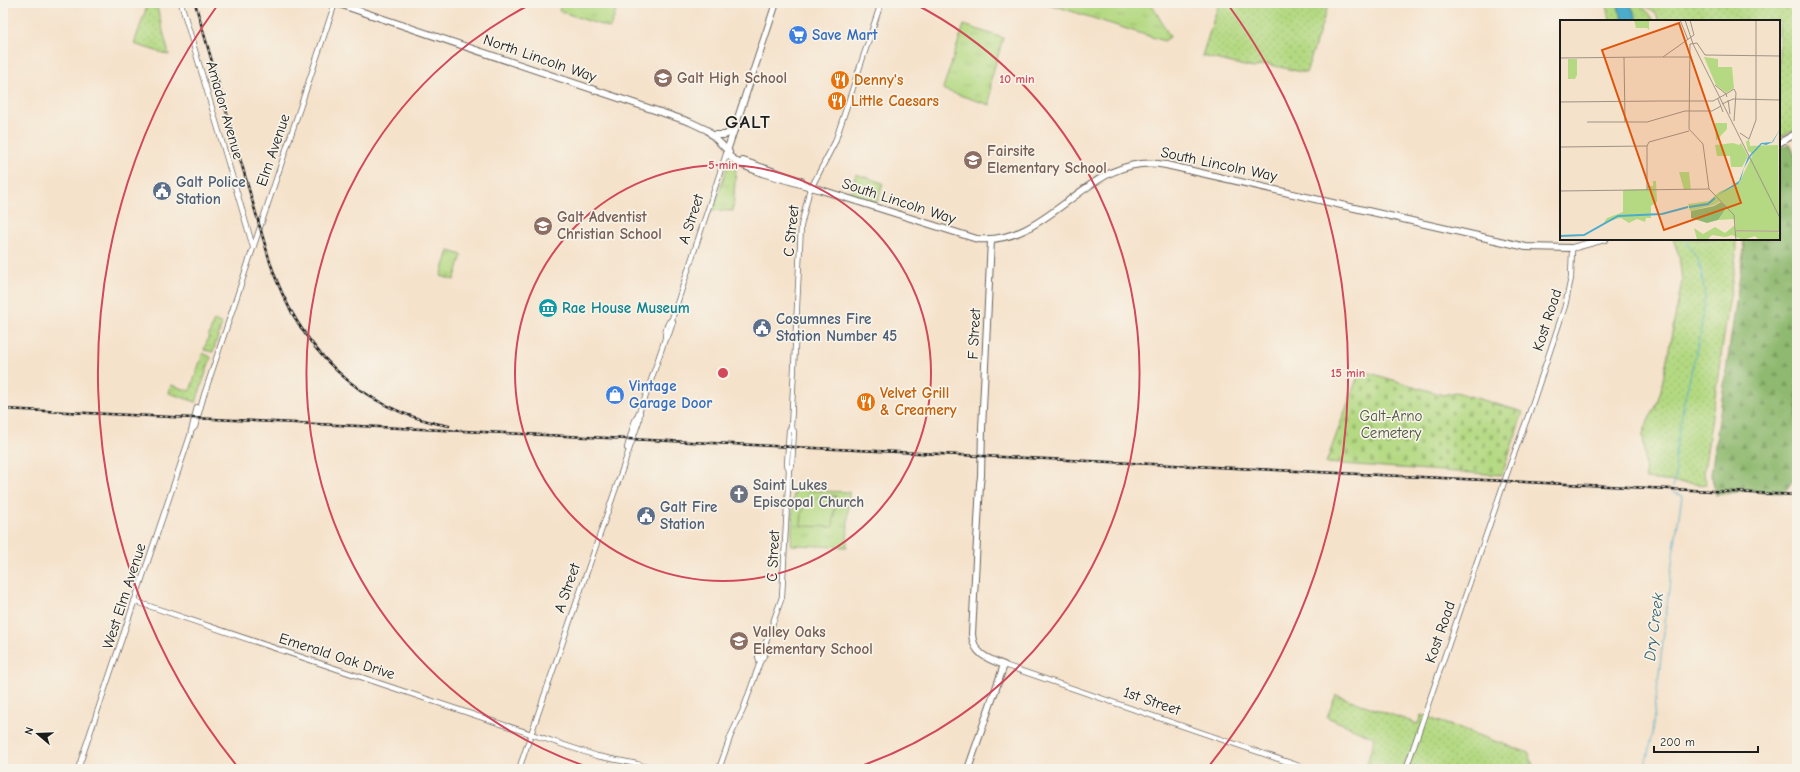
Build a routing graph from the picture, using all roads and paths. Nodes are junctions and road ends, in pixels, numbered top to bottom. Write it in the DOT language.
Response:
graph roads {
  1 [pos="181,3"];
  2 [pos="335,3"];
  3 [pos="776,3"];
  4 [pos="881,3"];
  5 [pos="735,129"];
  6 [pos="1797,132"];
  7 [pos="714,135"];
  8 [pos="1780,142"];
  9 [pos="727,150"];
  10 [pos="811,187"];
  11 [pos="991,240"];
  12 [pos="1601,240"];
  13 [pos="253,247"];
  14 [pos="1572,248"];
  15 [pos="195,418"];
  16 [pos="134,601"];
  17 [pos="987,658"];
  18 [pos="1004,665"];
  19 [pos="531,734"];
  20 [pos="78,769"];
  21 [pos="519,769"];
  22 [pos="653,769"];
  23 [pos="720,769"];
  24 [pos="968,769"];
  25 [pos="1308,769"];
  26 [pos="1406,769"];
  1 -- 13 [label="street, Amador Avenue"];
  2 -- 7 [label="main road, North Lincoln Way"];
  2 -- 13 [label="street, Elm Avenue"];
  3 -- 5 [label="main road, A Street"];
  4 -- 10 [label="street, C Street"];
  5 -- 7 [label="main road"];
  5 -- 9 [label="main road, A Street"];
  6 -- 8 [label="main road"];
  7 -- 9 [label="main road, North Lincoln Way"];
  9 -- 10 [label="main road, South Lincoln Way"];
  9 -- 19 [label="street, A Street"];
  10 -- 11 [label="main road, South Lincoln Way"];
  10 -- 23 [label="street, C Street"];
  11 -- 14 [label="main road, South Lincoln Way"];
  11 -- 17 [label="main road, F Street"];
  12 -- 14 [label="main road, South Lincoln Way"];
  13 -- 15 [label="street, Elm Avenue"];
  14 -- 26 [label="street, Kost Road"];
  15 -- 16 [label="street, West Elm Avenue"];
  16 -- 19 [label="street, Emerald Oak Drive"];
  16 -- 20 [label="street, West Elm Avenue"];
  17 -- 18 [label="main road, 1st Street"];
  18 -- 24 [label="main road"];
  18 -- 25 [label="street, 1st Street"];
  19 -- 21 [label="street, A Street"];
  19 -- 22 [label="street, Emerald Oak Drive"];
}
